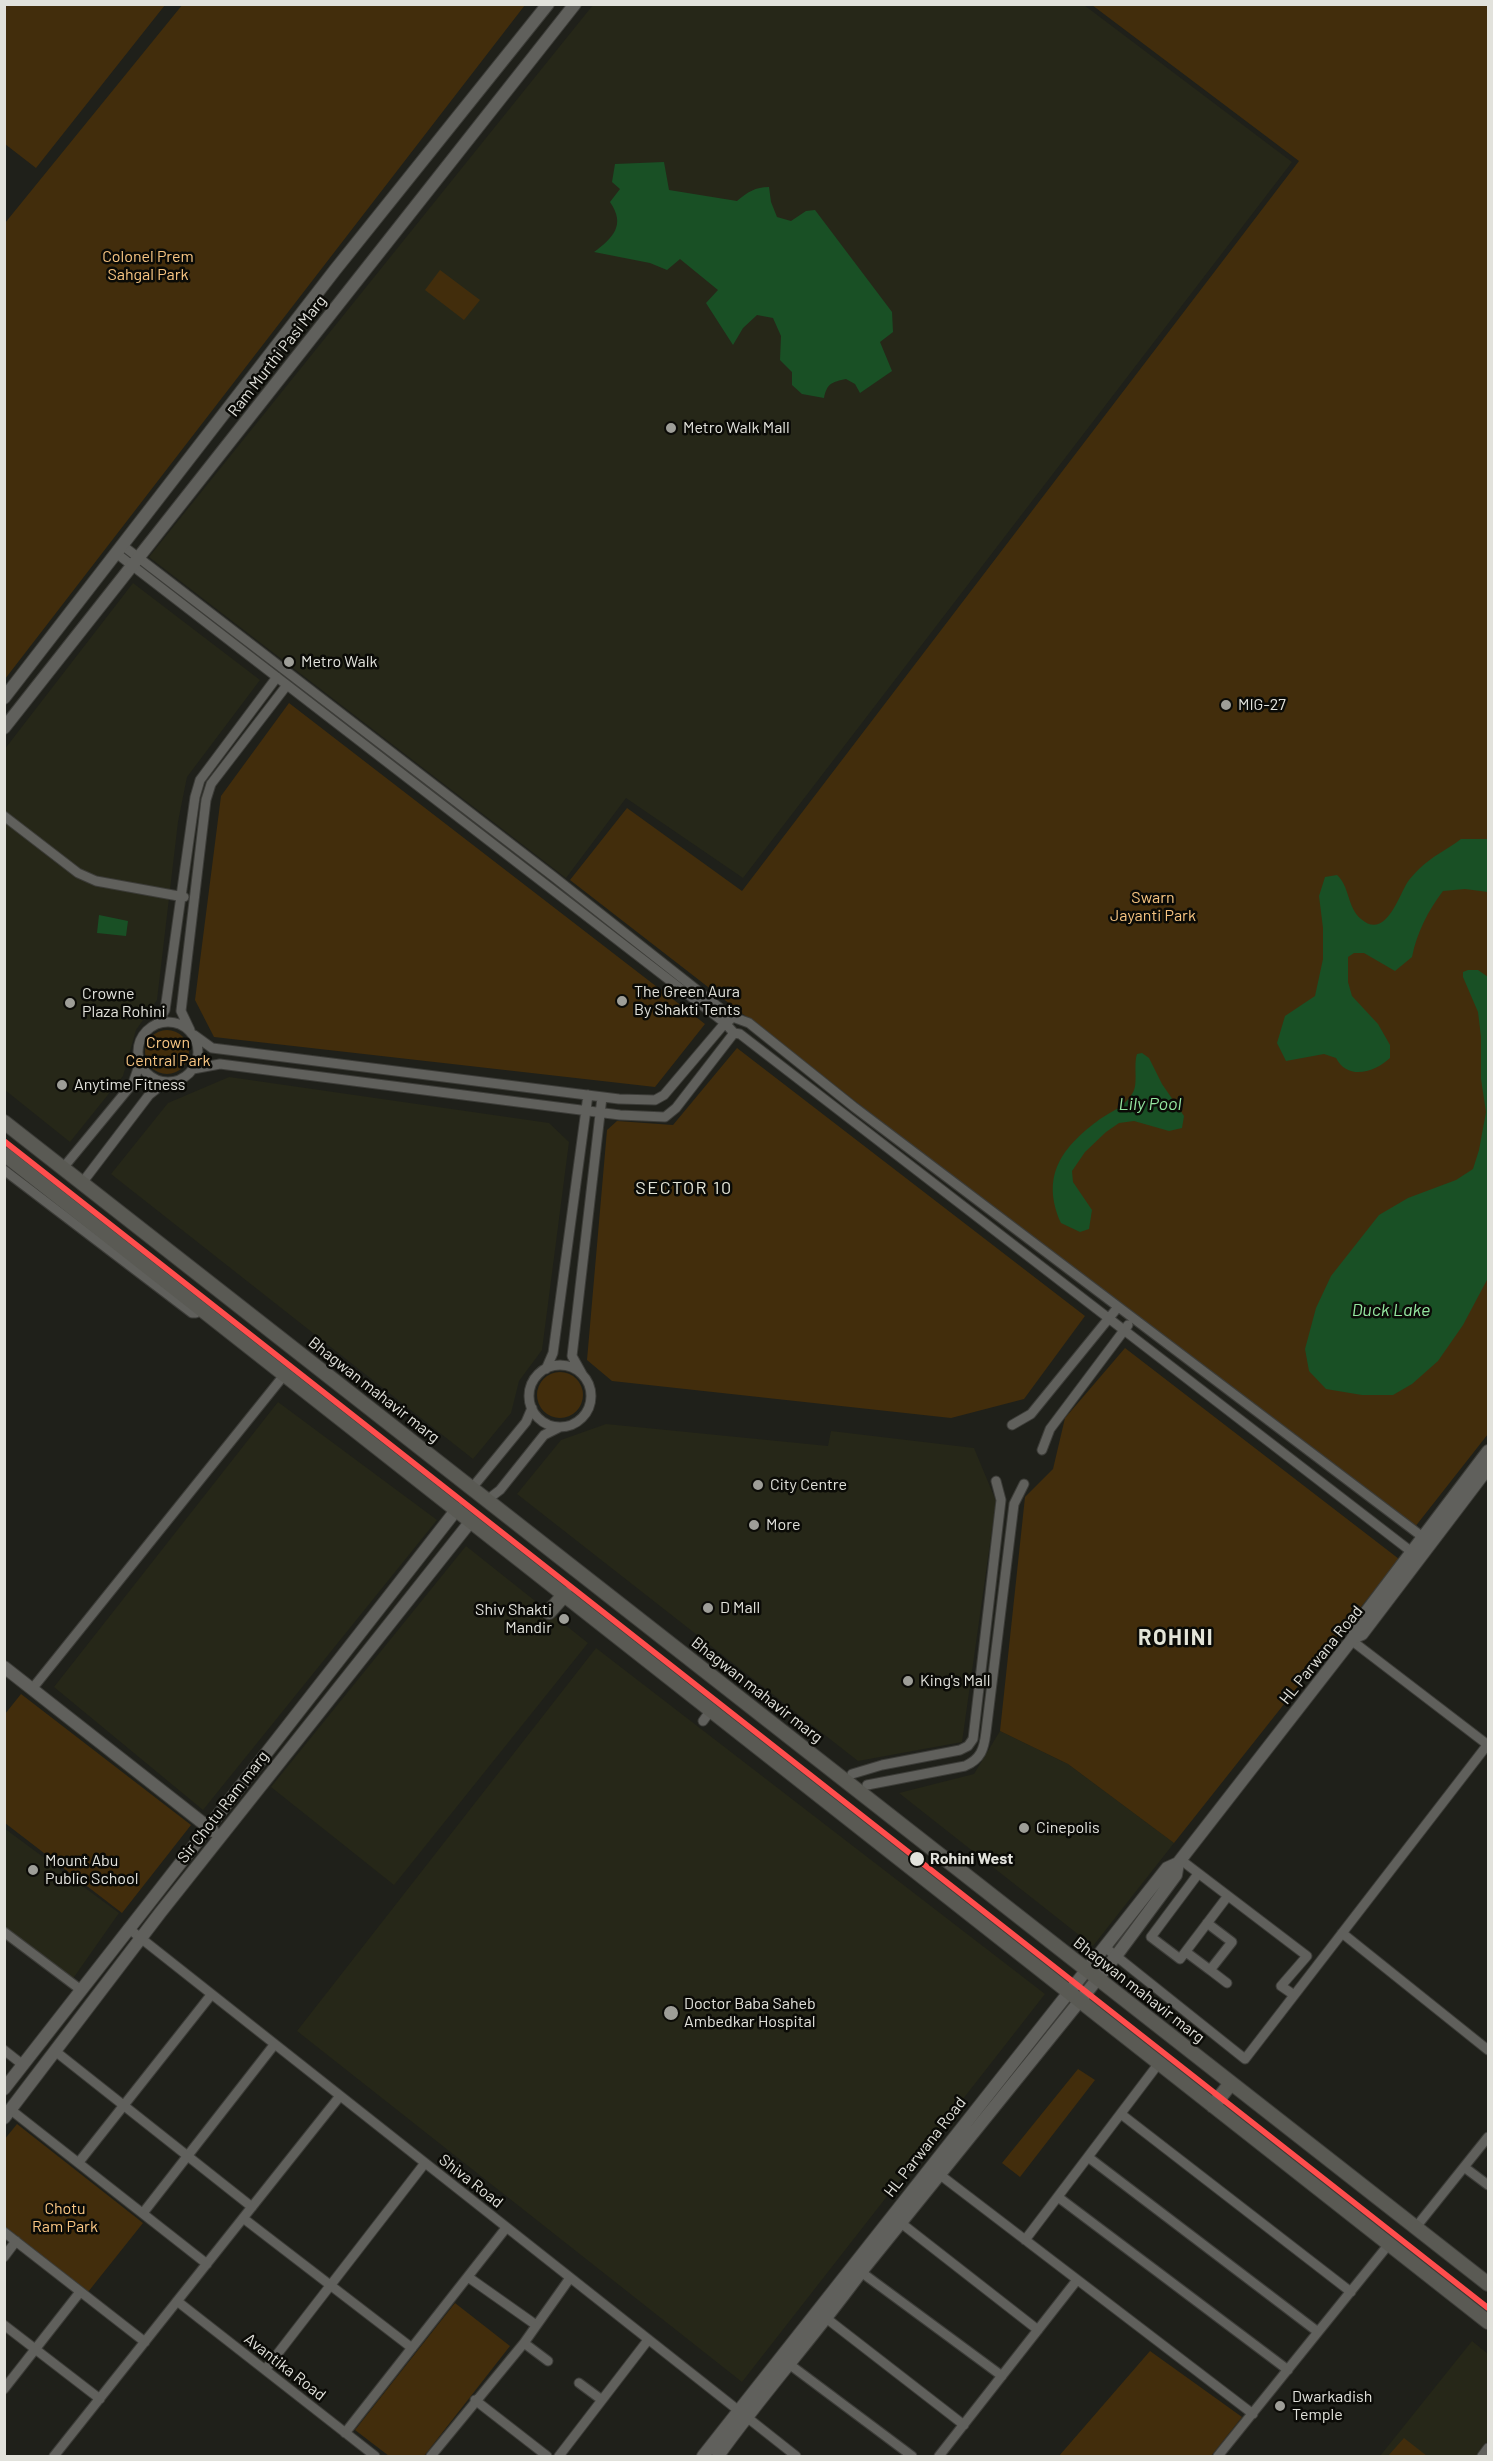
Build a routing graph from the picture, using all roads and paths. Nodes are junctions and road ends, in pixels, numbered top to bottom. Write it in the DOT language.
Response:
graph roads {
  1 [pos="548,4"];
  2 [pos="575,4"];
  3 [pos="119,549"];
  4 [pos="136,563"];
  5 [pos="277,677"];
  6 [pos="287,685"];
  7 [pos="4,698"];
  8 [pos="4,728"];
  9 [pos="4,816"];
  10 [pos="181,897"];
  11 [pos="193,897"];
  12 [pos="740,1020"];
  13 [pos="724,1023"];
  14 [pos="157,1024"];
  15 [pos="192,1033"];
  16 [pos="734,1033"];
  17 [pos="140,1063"];
  18 [pos="193,1069"];
  19 [pos="165,1082"];
  20 [pos="588,1095"];
  21 [pos="602,1097"];
  22 [pos="586,1110"];
  23 [pos="600,1112"];
  24 [pos="4,1122"];
  25 [pos="4,1154"];
  26 [pos="63,1168"];
  27 [pos="4,1170"];
  28 [pos="82,1183"];
  29 [pos="188,1266"];
  30 [pos="174,1288"];
  31 [pos="200,1308"];
  32 [pos="1118,1308"];
  33 [pos="1108,1318"];
  34 [pos="1132,1318"];
  35 [pos="1124,1330"];
  36 [pos="546,1369"];
  37 [pos="285,1374"];
  38 [pos="582,1374"];
  39 [pos="532,1408"];
  40 [pos="1011,1425"];
  41 [pos="560,1427"];
  42 [pos="1042,1450"];
  43 [pos="1488,1451"];
  44 [pos="1488,1468"];
  45 [pos="996,1481"];
  46 [pos="1024,1484"];
  47 [pos="472,1488"];
  48 [pos="487,1500"];
  49 [pos="457,1509"];
  50 [pos="471,1521"];
  51 [pos="1426,1540"];
  52 [pos="1415,1555"];
  53 [pos="565,1594"];
  54 [pos="549,1612"];
  55 [pos="1352,1639"];
  56 [pos="4,1667"];
  57 [pos="32,1689"];
  58 [pos="1488,1745"];
  59 [pos="852,1774"];
  60 [pos="867,1785"];
  61 [pos="207,1827"];
  62 [pos="220,1837"];
  63 [pos="1179,1861"];
  64 [pos="1198,1874"];
  65 [pos="1227,1896"];
  66 [pos="1207,1923"];
  67 [pos="128,1928"];
  68 [pos="4,1932"];
  69 [pos="1342,1934"];
  70 [pos="141,1938"];
  71 [pos="1106,1948"];
  72 [pos="1186,1952"];
  73 [pos="1116,1956"];
  74 [pos="1210,1970"];
  75 [pos="1093,1974"];
  76 [pos="1227,1983"];
  77 [pos="81,1990"];
  78 [pos="211,1995"];
  79 [pos="1294,1995"];
  80 [pos="1075,1997"];
  81 [pos="274,2045"];
  82 [pos="4,2050"];
  83 [pos="1488,2050"];
  84 [pos="56,2051"];
  85 [pos="1160,2063"];
  86 [pos="23,2065"];
  87 [pos="1231,2083"];
  88 [pos="4,2089"];
  89 [pos="340,2096"];
  90 [pos="124,2105"];
  91 [pos="1213,2106"];
  92 [pos="8,2114"];
  93 [pos="1121,2114"];
  94 [pos="1488,2137"];
  95 [pos="188,2156"];
  96 [pos="1088,2157"];
  97 [pos="79,2162"];
  98 [pos="425,2163"];
  99 [pos="1464,2167"];
  100 [pos="939,2174"];
  101 [pos="1488,2186"];
  102 [pos="1058,2197"];
  103 [pos="252,2207"];
  104 [pos="143,2213"];
  105 [pos="243,2218"];
  106 [pos="901,2223"];
  107 [pos="1416,2227"];
  108 [pos="506,2228"];
  109 [pos="4,2232"];
  110 [pos="1025,2240"];
  111 [pos="16,2241"];
  112 [pos="1389,2244"];
  113 [pos="4,2257"];
  114 [pos="207,2264"];
  115 [pos="861,2272"];
  116 [pos="468,2277"];
  117 [pos="570,2278"];
  118 [pos="1077,2280"];
  119 [pos="1488,2284"];
  120 [pos="331,2285"];
  121 [pos="81,2292"];
  122 [pos="1351,2292"];
  123 [pos="177,2301"];
  124 [pos="826,2318"];
  125 [pos="1487,2318"];
  126 [pos="4,2325"];
  127 [pos="536,2325"];
  128 [pos="1038,2330"];
  129 [pos="1318,2332"];
  130 [pos="648,2340"];
  131 [pos="145,2342"];
  132 [pos="524,2343"];
  133 [pos="412,2348"];
  134 [pos="35,2350"];
  135 [pos="548,2361"];
  136 [pos="789,2364"];
  137 [pos="265,2370"];
  138 [pos="1288,2370"];
  139 [pos="1002,2376"];
  140 [pos="579,2383"];
  141 [pos="4,2389"];
  142 [pos="99,2399"];
  143 [pos="475,2400"];
  144 [pos="602,2400"];
  145 [pos="1253,2414"];
  146 [pos="742,2415"];
  147 [pos="964,2425"];
  148 [pos="345,2433"];
  149 [pos="1488,2448"];
  150 [pos="54,2457"];
  151 [pos="375,2457"];
  152 [pos="431,2457"];
  153 [pos="547,2457"];
  154 [pos="559,2457"];
  155 [pos="704,2457"];
  156 [pos="718,2457"];
  157 [pos="796,2457"];
  158 [pos="912,2457"];
  159 [pos="939,2457"];
  160 [pos="1218,2457"];
  161 [pos="1482,2457"];
  1 -- 3 [label="street, Ram Murthi Pasi Marg"];
  2 -- 4 [label="street, Ram Murthi Pasi Marg"];
  3 -- 4 [label="street"];
  3 -- 7 [label="street, Ram Murthi Pasi Marg"];
  4 -- 5 [label="street"];
  4 -- 8 [label="street, Ram Murthi Pasi Marg"];
  4 -- 12 [label="street"];
  5 -- 6 [label="street"];
  5 -- 10 [label="street"];
  6 -- 11 [label="street"];
  6 -- 13 [label="street"];
  9 -- 10 [label="street"];
  10 -- 11 [label="street"];
  10 -- 14 [label="street"];
  11 -- 15 [label="street"];
  12 -- 13 [label="street"];
  12 -- 32 [label="street"];
  13 -- 16 [label="street"];
  13 -- 21 [label="street"];
  14 -- 15 [label="street"];
  14 -- 17 [label="street"];
  15 -- 18 [label="street"];
  15 -- 20 [label="street"];
  16 -- 23 [label="street"];
  16 -- 33 [label="street"];
  17 -- 19 [label="street"];
  17 -- 26 [label="street"];
  18 -- 19 [label="street"];
  18 -- 22 [label="street"];
  19 -- 28 [label="street"];
  20 -- 21 [label="street"];
  20 -- 22 [label="street"];
  21 -- 23 [label="street"];
  22 -- 23 [label="street"];
  22 -- 36 [label="street"];
  23 -- 38 [label="street"];
  24 -- 26 [label="main road, Bhagwan mahavir marg"];
  25 -- 30 [label="main road"];
  26 -- 28 [label="main road, Bhagwan mahavir marg"];
  27 -- 31 [label="street"];
  28 -- 29 [label="main road, Bhagwan mahavir marg"];
  29 -- 30 [label="main road"];
  29 -- 47 [label="main road, Bhagwan mahavir marg"];
  30 -- 31 [label="main road"];
  31 -- 37 [label="main road"];
  32 -- 33 [label="street"];
  32 -- 34 [label="street"];
  33 -- 35 [label="street"];
  33 -- 40 [label="street"];
  34 -- 35 [label="street"];
  34 -- 51 [label="street"];
  35 -- 42 [label="street"];
  35 -- 52 [label="street"];
  36 -- 38 [label="street"];
  36 -- 39 [label="street"];
  37 -- 49 [label="main road"];
  37 -- 57 [label="street"];
  38 -- 41 [label="street"];
  39 -- 41 [label="street"];
  39 -- 47 [label="street"];
  41 -- 48 [label="street"];
  43 -- 51 [label="street"];
  44 -- 51 [label="street, HL Parwana Road"];
  45 -- 59 [label="street"];
  46 -- 60 [label="street"];
  47 -- 48 [label="main road, Bhagwan mahavir marg"];
  48 -- 75 [label="main road, Bhagwan mahavir marg"];
  49 -- 50 [label="main road"];
  49 -- 61 [label="street, Sir Chotu Ram marg"];
  50 -- 53 [label="main road"];
  50 -- 62 [label="street, Sir Chotu Ram marg"];
  51 -- 52 [label="street, HL Parwana Road"];
  52 -- 55 [label="street, HL Parwana Road"];
  53 -- 54 [label="main road"];
  53 -- 80 [label="main road"];
  55 -- 58 [label="street"];
  55 -- 63 [label="street, HL Parwana Road"];
  56 -- 57 [label="street"];
  57 -- 61 [label="street"];
  58 -- 69 [label="street"];
  61 -- 62 [label="street"];
  61 -- 67 [label="street, Sir Chotu Ram marg"];
  62 -- 70 [label="street, Sir Chotu Ram marg"];
  63 -- 64 [label="street"];
  63 -- 71 [label="street, HL Parwana Road"];
  63 -- 73 [label="street, HL Parwana Road"];
  64 -- 65 [label="street"];
  64 -- 72 [label="street"];
  65 -- 66 [label="street"];
  65 -- 79 [label="street"];
  66 -- 72 [label="street"];
  66 -- 74 [label="street"];
  67 -- 70 [label="street, Shiva Road"];
  67 -- 77 [label="street, Sir Chotu Ram marg"];
  68 -- 77 [label="street"];
  69 -- 79 [label="street"];
  69 -- 83 [label="street"];
  70 -- 78 [label="street, Shiva Road"];
  70 -- 84 [label="street, Sir Chotu Ram marg"];
  71 -- 73 [label="street"];
  71 -- 75 [label="street, HL Parwana Road"];
  72 -- 74 [label="street"];
  73 -- 75 [label="street, HL Parwana Road"];
  73 -- 79 [label="street"];
  74 -- 76 [label="street"];
  75 -- 80 [label="street, HL Parwana Road"];
  75 -- 87 [label="main road, Bhagwan mahavir marg"];
  77 -- 86 [label="street, Sir Chotu Ram marg"];
  78 -- 81 [label="street, Shiva Road"];
  78 -- 90 [label="street"];
  80 -- 85 [label="main road"];
  80 -- 100 [label="street, HL Parwana Road"];
  80 -- 146 [label="street, HL Parwana Road"];
  81 -- 89 [label="street, Shiva Road"];
  81 -- 95 [label="street"];
  82 -- 86 [label="street"];
  84 -- 90 [label="street"];
  84 -- 92 [label="street, Sir Chotu Ram marg"];
  85 -- 91 [label="main road"];
  85 -- 93 [label="street"];
  86 -- 88 [label="street, Sir Chotu Ram marg"];
  87 -- 91 [label="main road"];
  87 -- 107 [label="main road, Bhagwan mahavir marg"];
  89 -- 98 [label="street, Shiva Road"];
  89 -- 103 [label="street"];
  90 -- 95 [label="street"];
  90 -- 97 [label="street"];
  91 -- 112 [label="main road"];
  92 -- 97 [label="street"];
  93 -- 96 [label="street"];
  93 -- 122 [label="street"];
  94 -- 99 [label="street"];
  95 -- 103 [label="street"];
  95 -- 104 [label="street"];
  96 -- 102 [label="street"];
  96 -- 129 [label="street"];
  97 -- 104 [label="street"];
  98 -- 108 [label="street, Shiva Road"];
  98 -- 120 [label="street"];
  99 -- 101 [label="street"];
  99 -- 107 [label="street"];
  100 -- 106 [label="street, HL Parwana Road"];
  100 -- 110 [label="street"];
  102 -- 110 [label="street"];
  102 -- 138 [label="street"];
  103 -- 105 [label="street"];
  104 -- 114 [label="street"];
  105 -- 114 [label="street"];
  105 -- 120 [label="street"];
  106 -- 115 [label="street, HL Parwana Road"];
  106 -- 128 [label="street"];
  107 -- 119 [label="main road, Bhagwan mahavir marg"];
  108 -- 116 [label="street"];
  108 -- 117 [label="street, Shiva Road"];
  109 -- 111 [label="street"];
  110 -- 118 [label="street"];
  111 -- 113 [label="street"];
  111 -- 121 [label="street"];
  112 -- 122 [label="street"];
  112 -- 125 [label="main road"];
  114 -- 123 [label="street"];
  115 -- 124 [label="street, HL Parwana Road"];
  115 -- 139 [label="street"];
  116 -- 127 [label="street"];
  116 -- 133 [label="street"];
  117 -- 127 [label="street"];
  117 -- 130 [label="street, Shiva Road"];
  118 -- 128 [label="street"];
  118 -- 145 [label="street"];
  120 -- 133 [label="street"];
  120 -- 137 [label="street"];
  121 -- 131 [label="street"];
  121 -- 134 [label="street"];
  122 -- 129 [label="street"];
  123 -- 131 [label="street"];
  123 -- 137 [label="street, Avantika Road"];
  124 -- 136 [label="street, HL Parwana Road"];
  124 -- 147 [label="street"];
  126 -- 134 [label="street"];
  127 -- 132 [label="street"];
  128 -- 139 [label="street"];
  129 -- 138 [label="street"];
  130 -- 144 [label="street"];
  130 -- 146 [label="street, Shiva Road"];
  131 -- 142 [label="street"];
  132 -- 135 [label="street"];
  132 -- 143 [label="street"];
  133 -- 148 [label="street"];
  134 -- 141 [label="street"];
  134 -- 142 [label="street"];
  136 -- 146 [label="street, HL Parwana Road"];
  136 -- 158 [label="street"];
  137 -- 148 [label="street, Avantika Road"];
  138 -- 145 [label="street"];
  139 -- 147 [label="street"];
  140 -- 144 [label="street"];
  142 -- 150 [label="street"];
  143 -- 152 [label="street"];
  143 -- 153 [label="street"];
  144 -- 154 [label="street"];
  145 -- 160 [label="street"];
  146 -- 155 [label="street, HL Parwana Road"];
  146 -- 156 [label="street, HL Parwana Road"];
  146 -- 157 [label="street, Shiva Road"];
  147 -- 159 [label="street"];
  148 -- 151 [label="street, Avantika Road"];
  149 -- 161 [label="street"];
}
